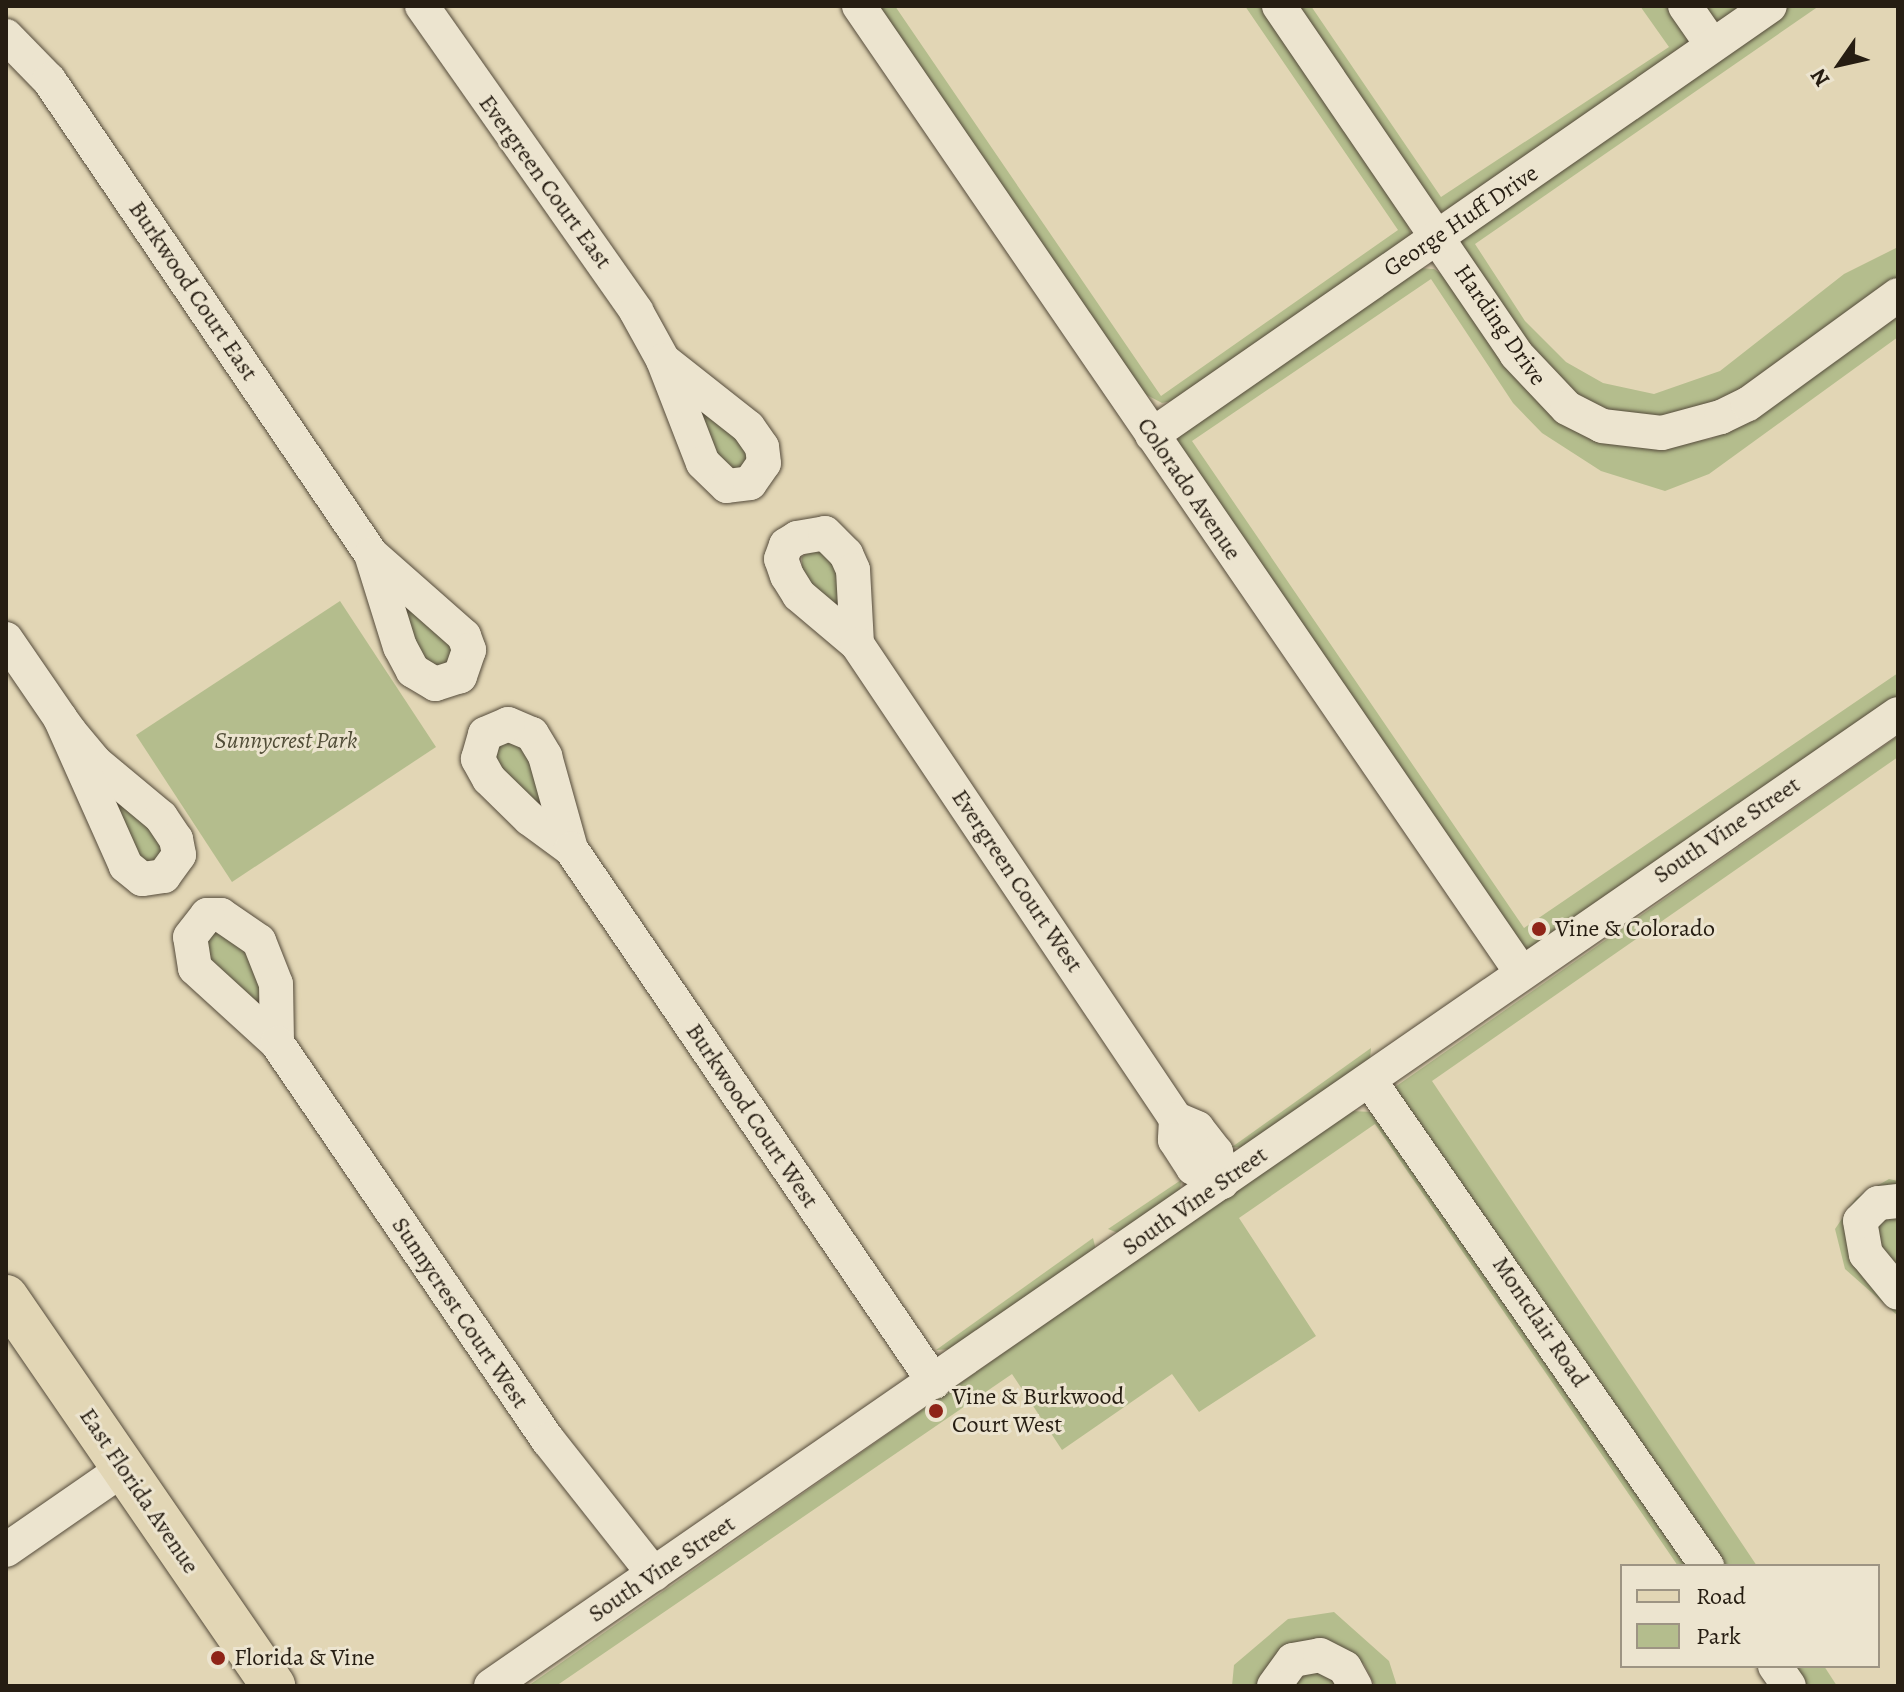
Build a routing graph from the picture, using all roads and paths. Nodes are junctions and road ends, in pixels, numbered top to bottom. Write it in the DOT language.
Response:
graph roads {
  1 [pos="422,6"];
  2 [pos="859,6"];
  3 [pos="1279,6"];
  4 [pos="1685,6"];
  5 [pos="1770,6"];
  6 [pos="6,36"];
  7 [pos="1712,45"];
  8 [pos="1438,236"];
  9 [pos="1898,295"];
  10 [pos="663,360"];
  11 [pos="1152,435"];
  12 [pos="371,554"];
  13 [pos="6,639"];
  14 [pos="857,644"];
  15 [pos="1898,714"];
  16 [pos="60,718"];
  17 [pos="571,849"];
  18 [pos="1521,972"];
  19 [pos="277,1043"];
  20 [pos="1370,1081"];
  21 [pos="1222,1182"];
  22 [pos="1898,1201"];
  23 [pos="1898,1293"];
  24 [pos="6,1297"];
  25 [pos="934,1382"];
  26 [pos="123,1469"];
  27 [pos="6,1550"];
  28 [pos="1706,1564"];
  29 [pos="654,1574"];
  30 [pos="1776,1668"];
  31 [pos="273,1686"];
  32 [pos="491,1686"];
  33 [pos="1274,1686"];
  34 [pos="1355,1686"];
  35 [pos="1789,1686"];
  1 -- 10 [label="street, Evergreen Court East"];
  2 -- 11 [label="street, Colorado Avenue"];
  3 -- 8 [label="street, Harding Drive"];
  4 -- 7 [label="street"];
  5 -- 7 [label="street, George Huff Drive"];
  6 -- 12 [label="street, Burkwood Court East"];
  7 -- 8 [label="street, George Huff Drive"];
  8 -- 9 [label="street, Harding Drive"];
  8 -- 11 [label="street, George Huff Drive"];
  11 -- 18 [label="street, Colorado Avenue"];
  13 -- 16 [label="street"];
  14 -- 21 [label="street, Evergreen Court West"];
  15 -- 18 [label="street, South Vine Street"];
  17 -- 25 [label="street, Burkwood Court West"];
  18 -- 20 [label="street, South Vine Street"];
  19 -- 29 [label="street, Sunnycrest Court West"];
  20 -- 21 [label="street, South Vine Street"];
  20 -- 28 [label="street, Montclair Road"];
  21 -- 25 [label="street, South Vine Street"];
  22 -- 23 [label="street"];
  24 -- 26 [label="main road, East Florida Avenue"];
  25 -- 29 [label="street, South Vine Street"];
  26 -- 27 [label="street"];
  26 -- 31 [label="main road, East Florida Avenue"];
  29 -- 32 [label="street, South Vine Street"];
  30 -- 35 [label="street"];
  33 -- 34 [label="street"];
}
